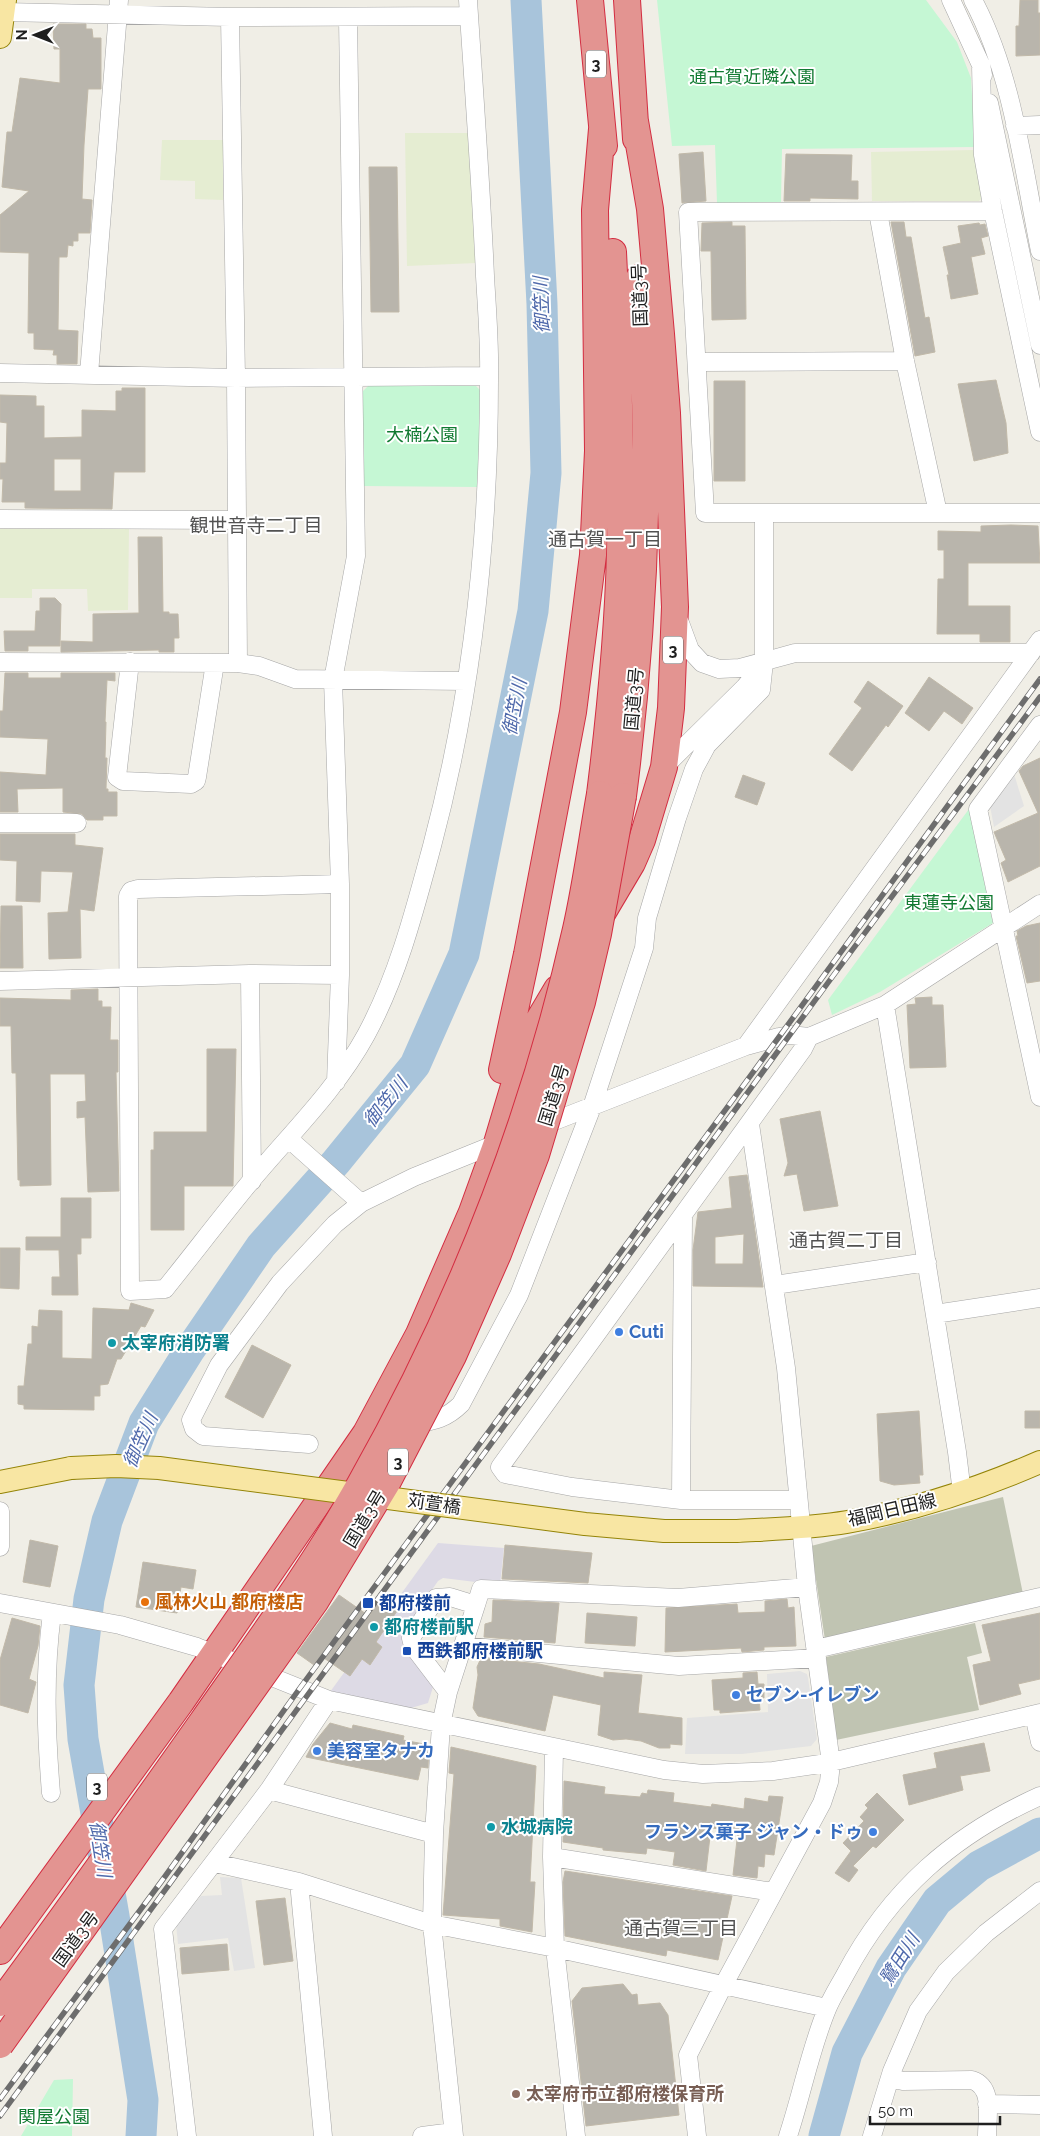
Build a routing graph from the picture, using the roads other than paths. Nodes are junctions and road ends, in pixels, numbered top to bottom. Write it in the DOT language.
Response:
graph roads {
  1 [pos="590,0"];
  2 [pos="627,0"];
  3 [pos="951,0"];
  4 [pos="973,0"];
  5 [pos="5,6"];
  6 [pos="118,8"];
  7 [pos="469,8"];
  8 [pos="230,17"];
  9 [pos="348,18"];
  10 [pos="0,37"];
  11 [pos="981,65"];
  12 [pos="636,121"];
  13 [pos="1040,124"];
  14 [pos="1015,126"];
  15 [pos="602,129"];
  16 [pos="993,211"];
  17 [pos="878,212"];
  18 [pos="1040,251"];
  19 [pos="1040,345"];
  20 [pos="905,361"];
  21 [pos="698,362"];
  22 [pos="0,373"];
  23 [pos="89,374"];
  24 [pos="490,376"];
  25 [pos="353,377"];
  26 [pos="236,378"];
  27 [pos="1035,386"];
  28 [pos="1040,432"];
  29 [pos="938,513"];
  30 [pos="1040,513"];
  31 [pos="764,514"];
  32 [pos="0,518"];
  33 [pos="236,520"];
  34 [pos="675,607"];
  35 [pos="1036,646"];
  36 [pos="0,662"];
  37 [pos="130,662"];
  38 [pos="764,662"];
  39 [pos="214,663"];
  40 [pos="238,663"];
  41 [pos="333,680"];
  42 [pos="466,681"];
  43 [pos="1040,725"];
  44 [pos="664,767"];
  45 [pos="611,795"];
  46 [pos="0,823"];
  47 [pos="78,823"];
  48 [pos="340,884"];
  49 [pos="1040,904"];
  50 [pos="1004,929"];
  51 [pos="250,974"];
  52 [pos="340,975"];
  53 [pos="128,976"];
  54 [pos="0,981"];
  55 [pos="885,1005"];
  56 [pos="809,1037"];
  57 [pos="746,1046"];
  58 [pos="1037,1064"];
  59 [pos="336,1083"];
  60 [pos="1040,1097"];
  61 [pos="592,1107"];
  62 [pos="750,1124"];
  63 [pos="294,1144"];
  64 [pos="488,1146"];
  65 [pos="252,1181"];
  66 [pos="357,1199"];
  67 [pos="683,1216"];
  68 [pos="927,1262"];
  69 [pos="775,1285"];
  70 [pos="1040,1298"];
  71 [pos="935,1314"];
  72 [pos="366,1433"];
  73 [pos="309,1444"];
  74 [pos="1040,1462"];
  75 [pos="0,1482"];
  76 [pos="962,1493"];
  77 [pos="682,1500"];
  78 [pos="798,1500"];
  79 [pos="0,1511"];
  80 [pos="800,1527"];
  81 [pos="737,1531"];
  82 [pos="0,1547"];
  83 [pos="807,1587"];
  84 [pos="1040,1597"];
  85 [pos="0,1602"];
  86 [pos="476,1605"];
  87 [pos="55,1614"];
  88 [pos="463,1646"];
  89 [pos="205,1650"];
  90 [pos="817,1653"];
  91 [pos="448,1692"];
  92 [pos="329,1700"];
  93 [pos="1037,1714"];
  94 [pos="441,1725"];
  95 [pos="1040,1742"];
  96 [pos="554,1749"];
  97 [pos="831,1763"];
  98 [pos="269,1790"];
  99 [pos="51,1793"];
  100 [pos="1040,1796"];
  101 [pos="434,1834"];
  102 [pos="552,1857"];
  103 [pos="215,1863"];
  104 [pos="299,1882"];
  105 [pos="37,1884"];
  106 [pos="1040,1891"];
  107 [pos="773,1892"];
  108 [pos="0,1921"];
  109 [pos="432,1924"];
  110 [pos="555,1948"];
  111 [pos="0,1951"];
  112 [pos="723,1986"];
  113 [pos="0,2004"];
  114 [pos="827,2008"];
  115 [pos="0,2045"];
  116 [pos="890,2078"];
  117 [pos="987,2104"];
  118 [pos="1040,2104"];
  119 [pos="453,2134"];
  120 [pos="187,2136"];
  121 [pos="323,2136"];
  122 [pos="422,2136"];
  123 [pos="576,2136"];
  124 [pos="697,2136"];
  125 [pos="788,2136"];
  126 [pos="872,2136"];
  127 [pos="988,2136"];
  1 -- 15 [label="highway, 国道3号 / 3"];
  2 -- 12 [label="highway, 国道3号 / 3"];
  3 -- 11 [label="street"];
  4 -- 14 [label="street"];
  5 -- 6 [label="street"];
  5 -- 10 [label="main road"];
  6 -- 8 [label="street"];
  6 -- 23 [label="street"];
  7 -- 9 [label="street"];
  7 -- 24 [label="street"];
  8 -- 9 [label="street"];
  8 -- 26 [label="street"];
  9 -- 25 [label="street"];
  11 -- 16 [label="street"];
  11 -- 19 [label="street"];
  12 -- 34 [label="highway, 3"];
  12 -- 45 [label="highway, 国道3号 / 3"];
  13 -- 14 [label="street"];
  14 -- 18 [label="street"];
  15 -- 45 [label="highway, 国道3号 / 3"];
  15 -- 64 [label="highway, 3"];
  16 -- 17 [label="street"];
  16 -- 27 [label="street"];
  17 -- 20 [label="street"];
  17 -- 21 [label="street"];
  20 -- 21 [label="street"];
  20 -- 29 [label="street"];
  21 -- 31 [label="street"];
  22 -- 23 [label="street"];
  23 -- 26 [label="street"];
  24 -- 25 [label="street"];
  24 -- 42 [label="street"];
  25 -- 26 [label="street"];
  25 -- 41 [label="street"];
  26 -- 33 [label="street"];
  27 -- 28 [label="street"];
  29 -- 30 [label="street"];
  29 -- 31 [label="street"];
  31 -- 38 [label="street"];
  32 -- 33 [label="street"];
  33 -- 40 [label="street"];
  34 -- 38 [label="street"];
  34 -- 44 [label="highway, 3"];
  35 -- 38 [label="street"];
  35 -- 57 [label="street"];
  36 -- 37 [label="street"];
  37 -- 39 [label="street"];
  37 -- 39 [label="street"];
  38 -- 44 [label="street"];
  38 -- 61 [label="street"];
  39 -- 40 [label="street"];
  40 -- 41 [label="street"];
  41 -- 42 [label="street"];
  41 -- 48 [label="street"];
  42 -- 59 [label="street"];
  43 -- 50 [label="street"];
  44 -- 64 [label="highway, 3"];
  45 -- 113 [label="highway, 国道3号 / 3, bridge"];
  45 -- 115 [label="highway, 国道3号 / 3, bridge"];
  46 -- 47 [label="street"];
  48 -- 52 [label="street"];
  48 -- 53 [label="street"];
  49 -- 50 [label="street"];
  50 -- 55 [label="street"];
  50 -- 58 [label="street"];
  51 -- 52 [label="street"];
  51 -- 53 [label="street"];
  51 -- 65 [label="street"];
  52 -- 59 [label="street"];
  53 -- 54 [label="street"];
  53 -- 65 [label="street"];
  55 -- 56 [label="street"];
  55 -- 68 [label="street"];
  56 -- 57 [label="street"];
  56 -- 62 [label="street"];
  57 -- 61 [label="street"];
  58 -- 60 [label="street"];
  59 -- 63 [label="street"];
  61 -- 64 [label="street"];
  61 -- 72 [label="street"];
  62 -- 67 [label="street"];
  62 -- 69 [label="street"];
  63 -- 65 [label="street"];
  63 -- 66 [label="street"];
  64 -- 66 [label="street"];
  64 -- 72 [label="highway, 3"];
  64 -- 89 [label="highway, 3"];
  66 -- 73 [label="street"];
  67 -- 77 [label="street"];
  67 -- 77 [label="street"];
  68 -- 69 [label="street"];
  68 -- 71 [label="street"];
  69 -- 78 [label="street"];
  70 -- 71 [label="street"];
  71 -- 76 [label="street"];
  72 -- 89 [label="highway, 3"];
  74 -- 76 [label="main road, 福岡日田線"];
  75 -- 81 [label="main road, 苅萱橋, bridge"];
  76 -- 80 [label="main road, 福岡日田線"];
  77 -- 78 [label="street"];
  78 -- 80 [label="street"];
  79 -- 82 [label="street"];
  80 -- 81 [label="main road, 福岡日田線"];
  80 -- 83 [label="street"];
  83 -- 86 [label="street"];
  83 -- 90 [label="street"];
  84 -- 90 [label="street"];
  85 -- 87 [label="street"];
  86 -- 88 [label="street"];
  86 -- 91 [label="street"];
  87 -- 89 [label="street"];
  87 -- 99 [label="street"];
  88 -- 90 [label="street"];
  88 -- 91 [label="street"];
  89 -- 92 [label="street"];
  89 -- 105 [label="highway, 3"];
  90 -- 97 [label="street"];
  91 -- 94 [label="street"];
  92 -- 94 [label="street"];
  92 -- 98 [label="street"];
  93 -- 95 [label="street"];
  93 -- 97 [label="street"];
  94 -- 96 [label="street"];
  94 -- 101 [label="street"];
  96 -- 97 [label="street"];
  96 -- 102 [label="street"];
  97 -- 107 [label="street"];
  98 -- 101 [label="street"];
  98 -- 103 [label="street"];
  100 -- 114 [label="street"];
  101 -- 109 [label="street"];
  102 -- 107 [label="street"];
  102 -- 110 [label="street"];
  103 -- 104 [label="street"];
  103 -- 120 [label="street"];
  104 -- 109 [label="street"];
  104 -- 121 [label="street"];
  105 -- 108 [label="highway, 3"];
  105 -- 111 [label="highway, 3"];
  106 -- 116 [label="street"];
  107 -- 112 [label="street"];
  109 -- 110 [label="street"];
  109 -- 119 [label="street"];
  110 -- 112 [label="street"];
  110 -- 123 [label="street"];
  112 -- 114 [label="street"];
  112 -- 124 [label="street"];
  114 -- 125 [label="street"];
  116 -- 117 [label="street"];
  116 -- 126 [label="street"];
  117 -- 118 [label="street"];
  117 -- 127 [label="street"];
  119 -- 122 [label="street"];
}
